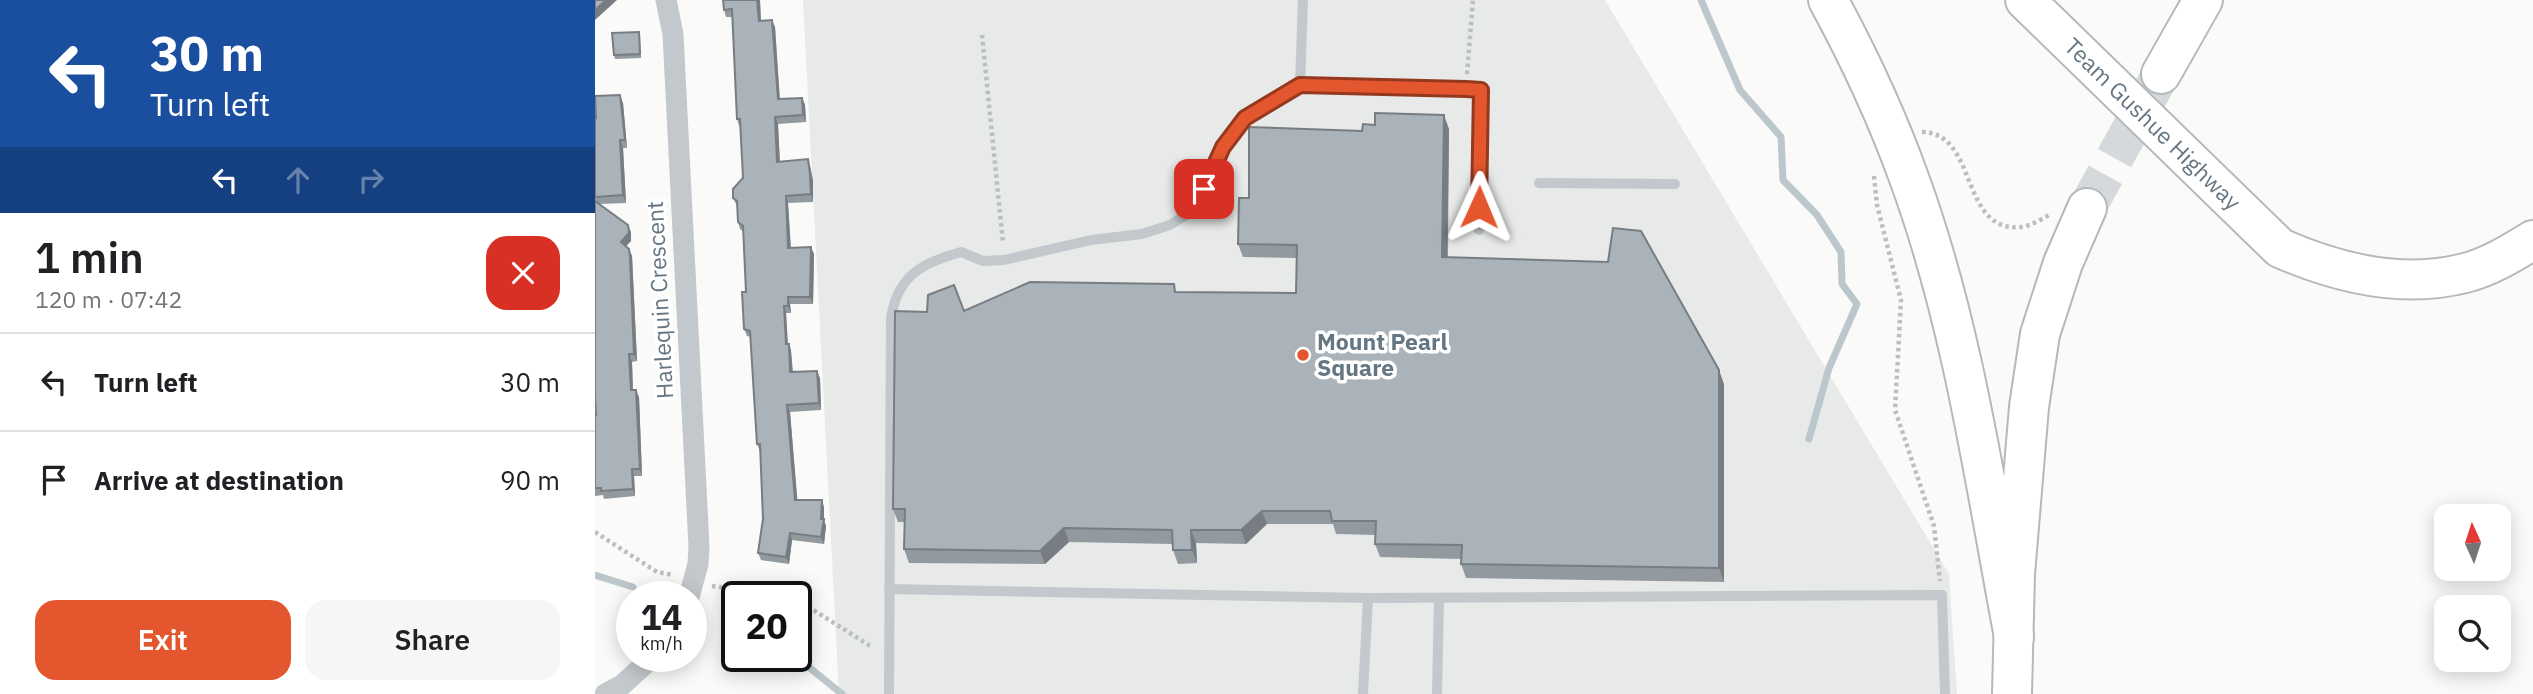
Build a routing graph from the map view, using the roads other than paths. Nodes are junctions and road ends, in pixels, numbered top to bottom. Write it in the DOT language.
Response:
graph roads {
  1 [pos="666,0"];
  2 [pos="1303,0"];
  3 [pos="1828,0"];
  4 [pos="2025,0"];
  5 [pos="2203,0"];
  6 [pos="2161,74"];
  7 [pos="1300,85"];
  8 [pos="1539,183"];
  9 [pos="1675,184"];
  10 [pos="2073,209"];
  11 [pos="1479,230"];
  12 [pos="2533,240"];
  13 [pos="693,581"];
  14 [pos="889,589"];
  15 [pos="1368,598"];
  16 [pos="1439,598"];
  17 [pos="2014,637"];
  18 [pos="637,672"];
  19 [pos="605,694"];
  20 [pos="888,694"];
  21 [pos="1363,694"];
  22 [pos="1437,694"];
  23 [pos="1945,694"];
  24 [pos="2013,694"];
  1 -- 13 [label="street, Harlequin Crescent"];
  2 -- 7 [label="lane"];
  3 -- 17 [label="highway"];
  4 -- 12 [label="highway, Team Gushue Highway"];
  5 -- 6 [label="highway"];
  7 -- 11 [label="lane"];
  7 -- 14 [label="lane"];
  8 -- 9 [label="lane"];
  10 -- 17 [label="highway"];
  14 -- 15 [label="lane"];
  14 -- 20 [label="lane"];
  15 -- 16 [label="lane"];
  15 -- 21 [label="lane"];
  16 -- 22 [label="lane"];
  16 -- 23 [label="lane"];
  17 -- 24 [label="highway"];
  18 -- 19 [label="street"];
}
